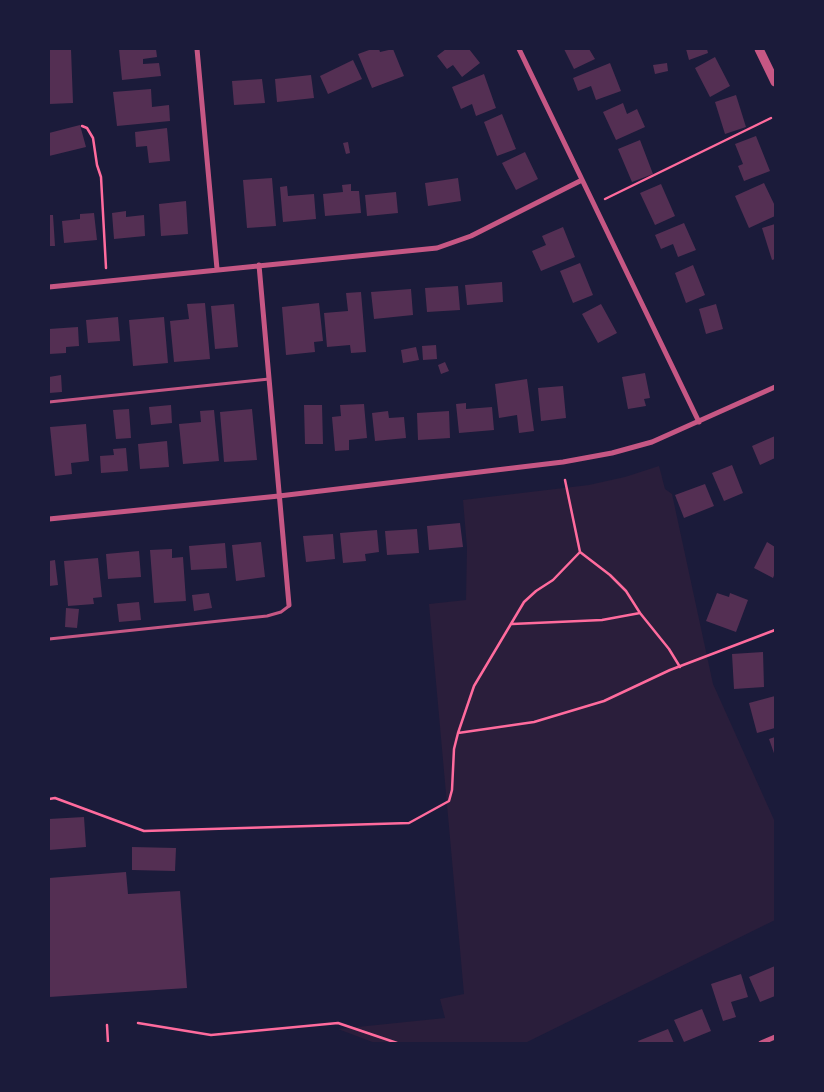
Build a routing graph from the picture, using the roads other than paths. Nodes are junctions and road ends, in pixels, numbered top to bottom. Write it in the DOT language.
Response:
graph roads {
  1 [pos="197,49"];
  2 [pos="519,49"];
  3 [pos="759,49"];
  4 [pos="775,82"];
  5 [pos="582,180"];
  6 [pos="259,265"];
  7 [pos="217,269"];
  8 [pos="49,287"];
  9 [pos="270,379"];
  10 [pos="775,387"];
  11 [pos="49,402"];
  12 [pos="699,422"];
  13 [pos="279,496"];
  14 [pos="49,519"];
  15 [pos="289,605"];
  16 [pos="49,638"];
  17 [pos="775,1036"];
  18 [pos="761,1043"];
  1 -- 7 [label="street"];
  2 -- 5 [label="street"];
  3 -- 4 [label="street"];
  5 -- 6 [label="street"];
  5 -- 12 [label="street"];
  6 -- 7 [label="street"];
  6 -- 9 [label="street"];
  7 -- 8 [label="street"];
  9 -- 11 [label="lane"];
  9 -- 13 [label="street"];
  10 -- 12 [label="street"];
  12 -- 13 [label="street"];
  13 -- 14 [label="street"];
  13 -- 15 [label="street"];
  15 -- 16 [label="lane"];
  17 -- 18 [label="street"];
}
